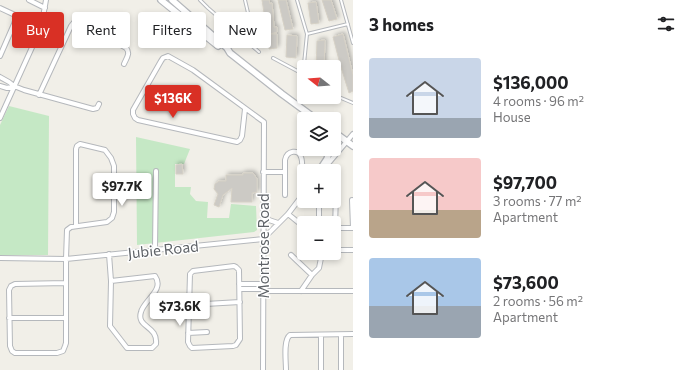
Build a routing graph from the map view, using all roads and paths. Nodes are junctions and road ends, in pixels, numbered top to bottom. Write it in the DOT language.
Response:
graph roads {
  1 [pos="29,0"];
  2 [pos="46,0"];
  3 [pos="161,0"];
  4 [pos="172,0"];
  5 [pos="200,0"];
  6 [pos="245,0"];
  7 [pos="296,0"];
  8 [pos="341,0"];
  9 [pos="0,8"];
  10 [pos="45,8"];
  11 [pos="248,12"];
  12 [pos="214,13"];
  13 [pos="348,24"];
  14 [pos="307,34"];
  15 [pos="353,43"];
  16 [pos="255,48"];
  17 [pos="259,52"];
  18 [pos="230,53"];
  19 [pos="0,56"];
  20 [pos="273,58"];
  21 [pos="305,60"];
  22 [pos="124,64"];
  23 [pos="297,70"];
  24 [pos="0,77"];
  25 [pos="0,86"];
  26 [pos="14,86"];
  27 [pos="39,95"];
  28 [pos="341,98"];
  29 [pos="353,103"];
  30 [pos="99,104"];
  31 [pos="245,109"];
  32 [pos="306,112"];
  33 [pos="0,118"];
  34 [pos="353,134"];
  35 [pos="341,137"];
  36 [pos="347,141"];
  37 [pos="353,146"];
  38 [pos="302,164"];
  39 [pos="328,164"];
  40 [pos="156,171"];
  41 [pos="263,172"];
  42 [pos="285,172"];
  43 [pos="285,195"];
  44 [pos="352,200"];
  45 [pos="297,202"];
  46 [pos="288,214"];
  47 [pos="263,215"];
  48 [pos="297,221"];
  49 [pos="278,224"];
  50 [pos="76,226"];
  51 [pos="341,228"];
  52 [pos="353,228"];
  53 [pos="263,239"];
  54 [pos="155,249"];
  55 [pos="341,250"];
  56 [pos="353,250"];
  57 [pos="109,254"];
  58 [pos="291,255"];
  59 [pos="0,258"];
  60 [pos="66,259"];
  61 [pos="321,260"];
  62 [pos="312,275"];
  63 [pos="111,281"];
  64 [pos="66,283"];
  65 [pos="239,284"];
  66 [pos="263,288"];
  67 [pos="240,289"];
  68 [pos="302,291"];
  69 [pos="353,291"];
  70 [pos="240,302"];
  71 [pos="188,305"];
  72 [pos="9,318"];
  73 [pos="65,318"];
  74 [pos="206,332"];
  75 [pos="188,333"];
  76 [pos="353,334"];
  77 [pos="321,335"];
  78 [pos="341,335"];
  79 [pos="263,370"];
  80 [pos="286,370"];
  81 [pos="321,370"];
  82 [pos="341,370"];
  1 -- 10 [label="street"];
  2 -- 10 [label="street"];
  3 -- 18 [label="street"];
  4 -- 18 [label="street"];
  5 -- 12 [label="lane"];
  6 -- 11 [label="lane"];
  7 -- 14 [label="lane"];
  8 -- 13 [label="lane"];
  9 -- 19 [label="street"];
  10 -- 26 [label="street"];
  13 -- 14 [label="lane"];
  13 -- 15 [label="lane"];
  14 -- 21 [label="lane"];
  16 -- 17 [label="lane"];
  18 -- 32 [label="street"];
  20 -- 23 [label="lane"];
  22 -- 27 [label="street"];
  24 -- 26 [label="street"];
  25 -- 26 [label="street"];
  26 -- 27 [label="street"];
  26 -- 33 [label="street"];
  27 -- 30 [label="street"];
  28 -- 29 [label="lane"];
  31 -- 31 [label="street"];
  31 -- 41 [label="street, Montrose Road"];
  34 -- 36 [label="street"];
  35 -- 36 [label="street"];
  36 -- 37 [label="street"];
  36 -- 39 [label="street"];
  38 -- 42 [label="street"];
  40 -- 54 [label="street"];
  41 -- 42 [label="street"];
  41 -- 47 [label="street, Montrose Road"];
  42 -- 43 [label="street"];
  44 -- 52 [label="street"];
  45 -- 46 [label="street"];
  46 -- 48 [label="street"];
  46 -- 49 [label="street"];
  47 -- 49 [label="street"];
  47 -- 53 [label="street, Montrose Road"];
  49 -- 53 [label="street"];
  50 -- 50 [label="street"];
  50 -- 60 [label="street"];
  51 -- 52 [label="street"];
  53 -- 54 [label="street, Jubie Road"];
  53 -- 66 [label="street, Montrose Road"];
  54 -- 57 [label="street, Jubie Road"];
  55 -- 56 [label="street"];
  57 -- 60 [label="street, Jubie Road"];
  57 -- 63 [label="street"];
  58 -- 62 [label="street"];
  59 -- 60 [label="street, Jubie Road"];
  60 -- 64 [label="street"];
  61 -- 62 [label="street"];
  62 -- 68 [label="street"];
  63 -- 63 [label="street"];
  64 -- 72 [label="street"];
  64 -- 73 [label="street"];
  65 -- 66 [label="street"];
  65 -- 67 [label="street"];
  65 -- 71 [label="street"];
  66 -- 67 [label="street"];
  66 -- 68 [label="street"];
  66 -- 79 [label="street, Montrose Road"];
  67 -- 70 [label="street"];
  68 -- 69 [label="street"];
  70 -- 71 [label="street"];
  70 -- 75 [label="street"];
  71 -- 75 [label="street"];
  72 -- 73 [label="street"];
  72 -- 73 [label="street"];
  74 -- 75 [label="street"];
  76 -- 78 [label="street"];
  77 -- 78 [label="street"];
  77 -- 80 [label="street"];
  77 -- 81 [label="street"];
  78 -- 82 [label="street"];
}
